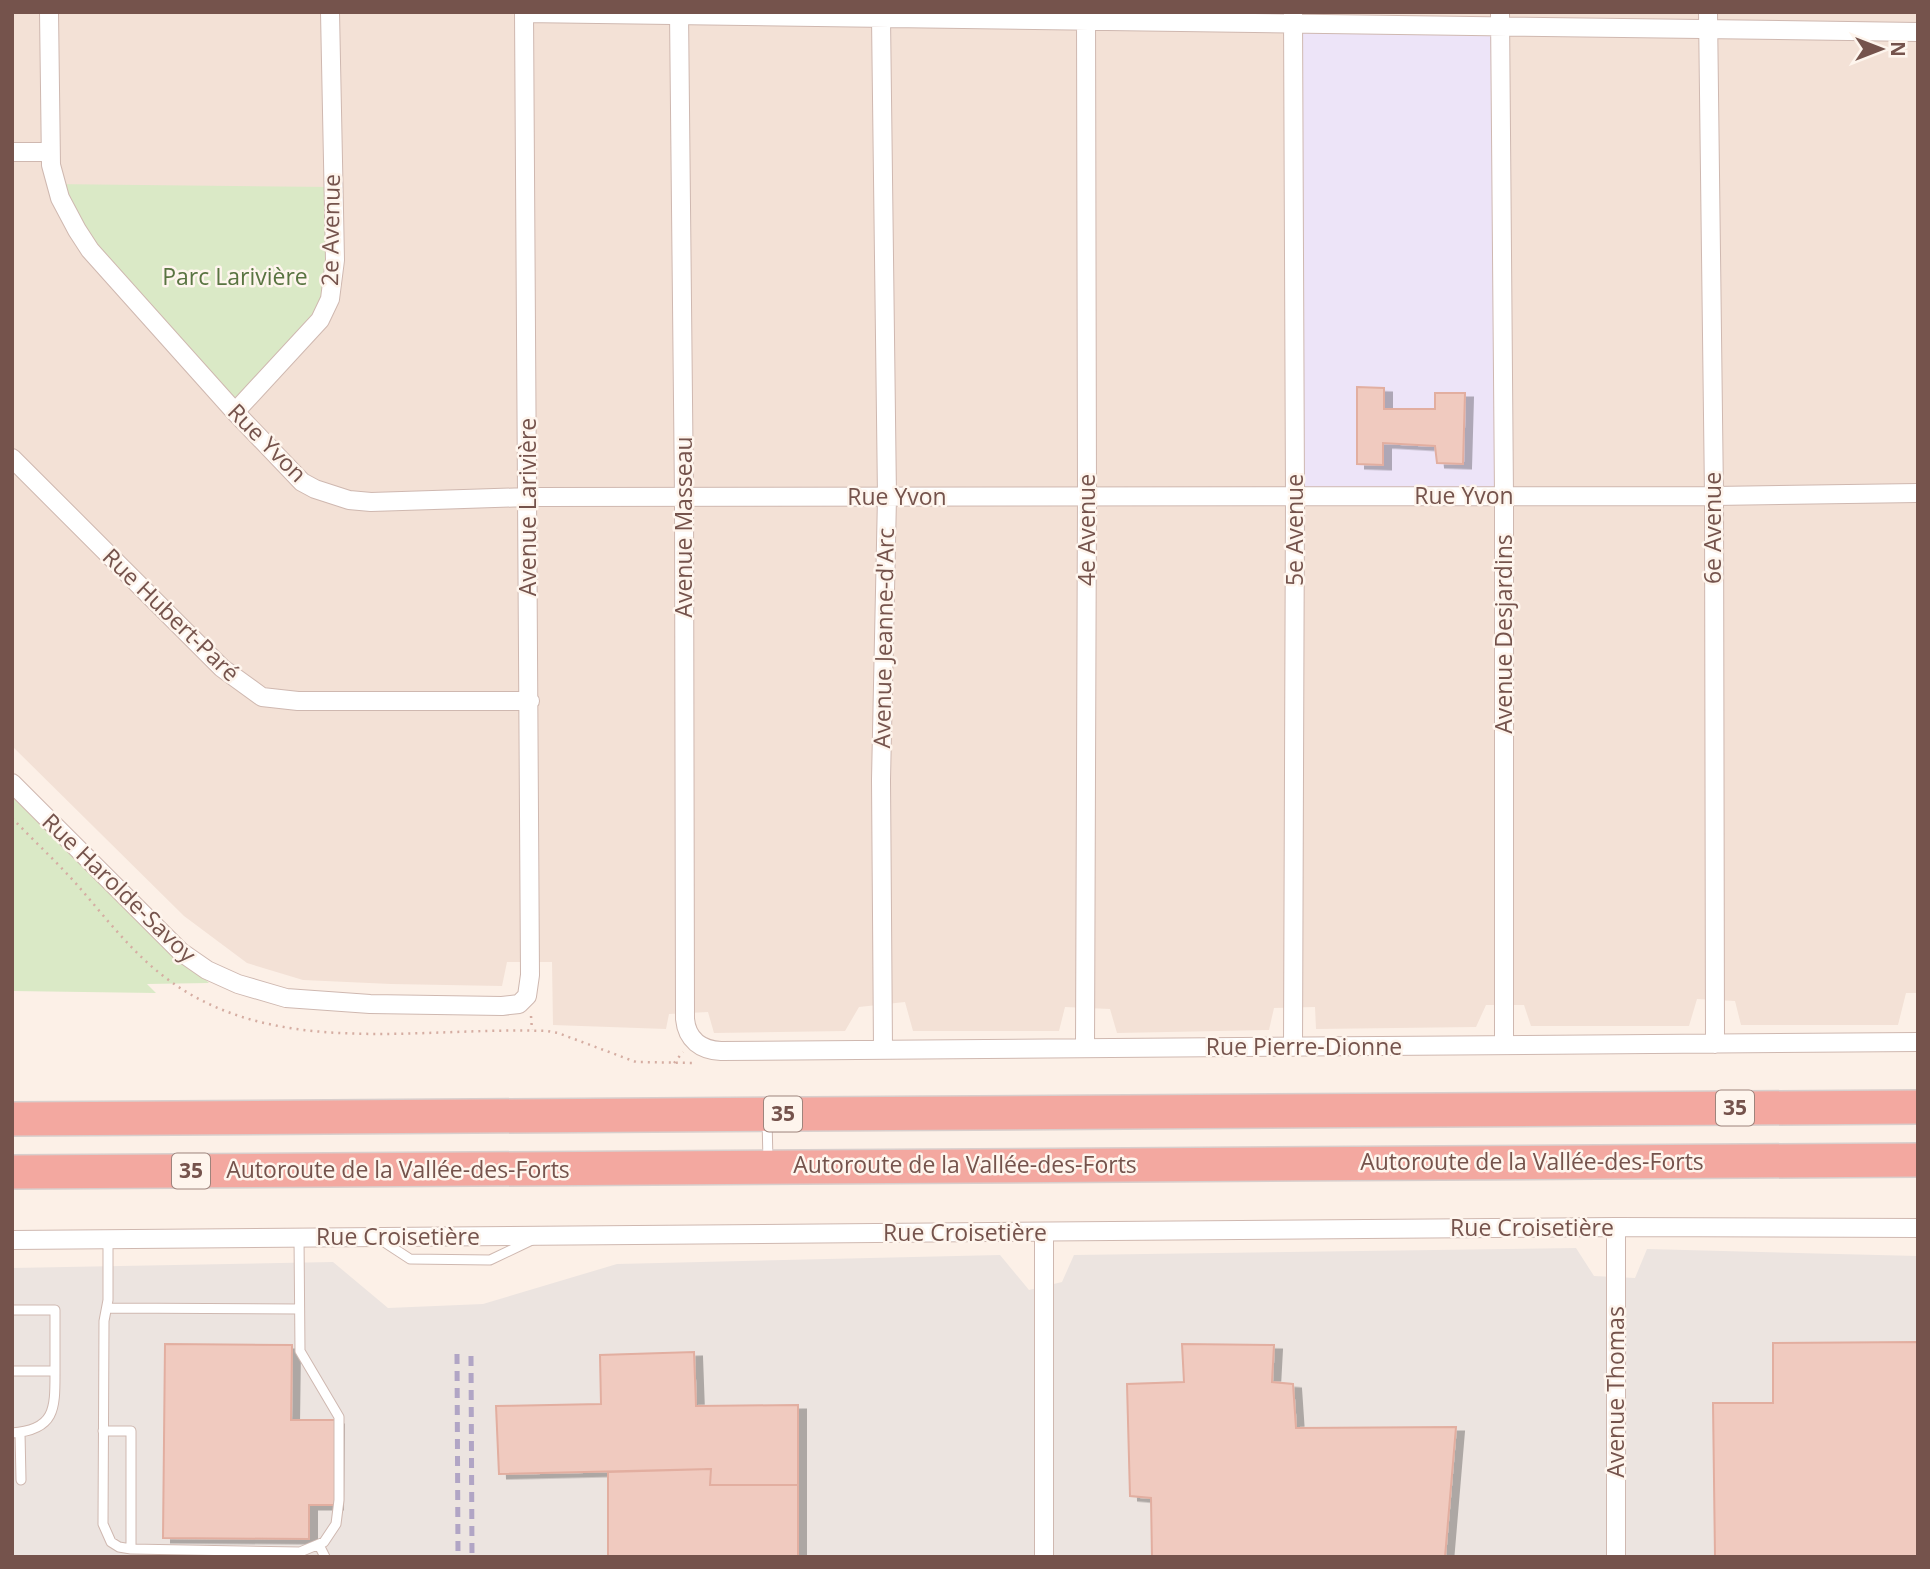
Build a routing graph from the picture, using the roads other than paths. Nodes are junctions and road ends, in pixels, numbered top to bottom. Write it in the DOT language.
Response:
graph roads {
  1 [pos="48,12"];
  2 [pos="330,12"];
  3 [pos="524,13"];
  4 [pos="680,14"];
  5 [pos="1086,16"];
  6 [pos="881,18"];
  7 [pos="1293,18"];
  8 [pos="1500,19"];
  9 [pos="1708,21"];
  10 [pos="1918,32"];
  11 [pos="12,152"];
  12 [pos="50,152"];
  13 [pos="235,412"];
  14 [pos="12,458"];
  15 [pos="1918,493"];
  16 [pos="1504,496"];
  17 [pos="1714,496"];
  18 [pos="528,497"];
  19 [pos="684,497"];
  20 [pos="887,497"];
  21 [pos="1087,497"];
  22 [pos="1295,497"];
  23 [pos="530,701"];
  24 [pos="12,783"];
  25 [pos="524,1001"];
  26 [pos="1918,1042"];
  27 [pos="1715,1044"];
  28 [pos="1504,1045"];
  29 [pos="688,1046"];
  30 [pos="1293,1047"];
  31 [pos="1085,1048"];
  32 [pos="883,1049"];
  33 [pos="1918,1107"];
  34 [pos="767,1114"];
  35 [pos="12,1119"];
  36 [pos="1918,1160"];
  37 [pos="768,1167"];
  38 [pos="12,1172"];
  39 [pos="1616,1227"];
  40 [pos="1918,1228"];
  41 [pos="1044,1232"];
  42 [pos="299,1238"];
  43 [pos="108,1239"];
  44 [pos="12,1240"];
  45 [pos="107,1308"];
  46 [pos="299,1308"];
  47 [pos="12,1310"];
  48 [pos="12,1371"];
  49 [pos="55,1371"];
  50 [pos="103,1431"];
  51 [pos="16,1433"];
  52 [pos="21,1479"];
  53 [pos="319,1545"];
  54 [pos="131,1549"];
  55 [pos="325,1557"];
  56 [pos="1044,1557"];
  57 [pos="1616,1557"];
  1 -- 12 [label="street, Rue Yvon"];
  2 -- 13 [label="street, 2e Avenue"];
  3 -- 4 [label="street"];
  3 -- 18 [label="street, Avenue Larivière"];
  4 -- 6 [label="street"];
  4 -- 19 [label="street, Avenue Masseau"];
  5 -- 6 [label="street"];
  5 -- 7 [label="street"];
  5 -- 21 [label="street, 4e Avenue"];
  6 -- 20 [label="street, Avenue Jeanne-d'Arc"];
  7 -- 8 [label="street"];
  7 -- 22 [label="street, 5e Avenue"];
  8 -- 9 [label="street"];
  8 -- 16 [label="street, Avenue Desjardins"];
  9 -- 10 [label="street"];
  9 -- 17 [label="street, 6e Avenue"];
  11 -- 12 [label="street"];
  12 -- 13 [label="street, Rue Yvon"];
  13 -- 18 [label="street, Rue Yvon"];
  14 -- 23 [label="street, Rue Hubert-Paré"];
  15 -- 17 [label="street, Rue Yvon"];
  16 -- 17 [label="street, Rue Yvon"];
  16 -- 22 [label="street, Rue Yvon"];
  16 -- 28 [label="street, Avenue Desjardins"];
  17 -- 27 [label="street, 6e Avenue"];
  18 -- 19 [label="street, Rue Yvon"];
  18 -- 23 [label="street, Avenue Larivière"];
  19 -- 20 [label="street, Rue Yvon"];
  19 -- 29 [label="street, Avenue Masseau"];
  20 -- 21 [label="street, Rue Yvon"];
  20 -- 32 [label="street, Avenue Jeanne-d'Arc"];
  21 -- 22 [label="street, Rue Yvon"];
  21 -- 31 [label="street, 4e Avenue"];
  22 -- 30 [label="street, 5e Avenue"];
  23 -- 25 [label="street, Avenue Larivière"];
  24 -- 25 [label="street, Rue Harolde-Savoy"];
  26 -- 27 [label="street, Rue Pierre-Dionne"];
  27 -- 28 [label="street, Rue Pierre-Dionne"];
  28 -- 30 [label="street, Rue Pierre-Dionne"];
  29 -- 32 [label="street, Rue Pierre-Dionne"];
  30 -- 31 [label="street, Rue Pierre-Dionne"];
  31 -- 32 [label="street, Rue Pierre-Dionne"];
  33 -- 34 [label="highway, 35"];
  34 -- 35 [label="highway, 35"];
  34 -- 37 [label="lane"];
  36 -- 37 [label="highway, Autoroute de la Vallée-des-Forts / 35"];
  37 -- 38 [label="highway, Autoroute de la Vallée-des-Forts / 35"];
  39 -- 40 [label="street, Rue Croisetière"];
  39 -- 41 [label="street, Rue Croisetière"];
  39 -- 57 [label="street, Avenue Thomas"];
  41 -- 42 [label="street, Rue Croisetière"];
  41 -- 56 [label="street"];
  42 -- 43 [label="street, Rue Croisetière"];
  42 -- 46 [label="lane"];
  43 -- 44 [label="street, Rue Croisetière"];
  43 -- 45 [label="lane"];
  45 -- 46 [label="lane"];
  45 -- 50 [label="lane"];
  46 -- 53 [label="lane"];
  47 -- 49 [label="lane"];
  48 -- 49 [label="lane"];
  49 -- 51 [label="lane"];
  50 -- 54 [label="lane"];
  50 -- 54 [label="lane"];
  51 -- 52 [label="lane"];
  53 -- 54 [label="lane"];
  53 -- 55 [label="lane"];
}
